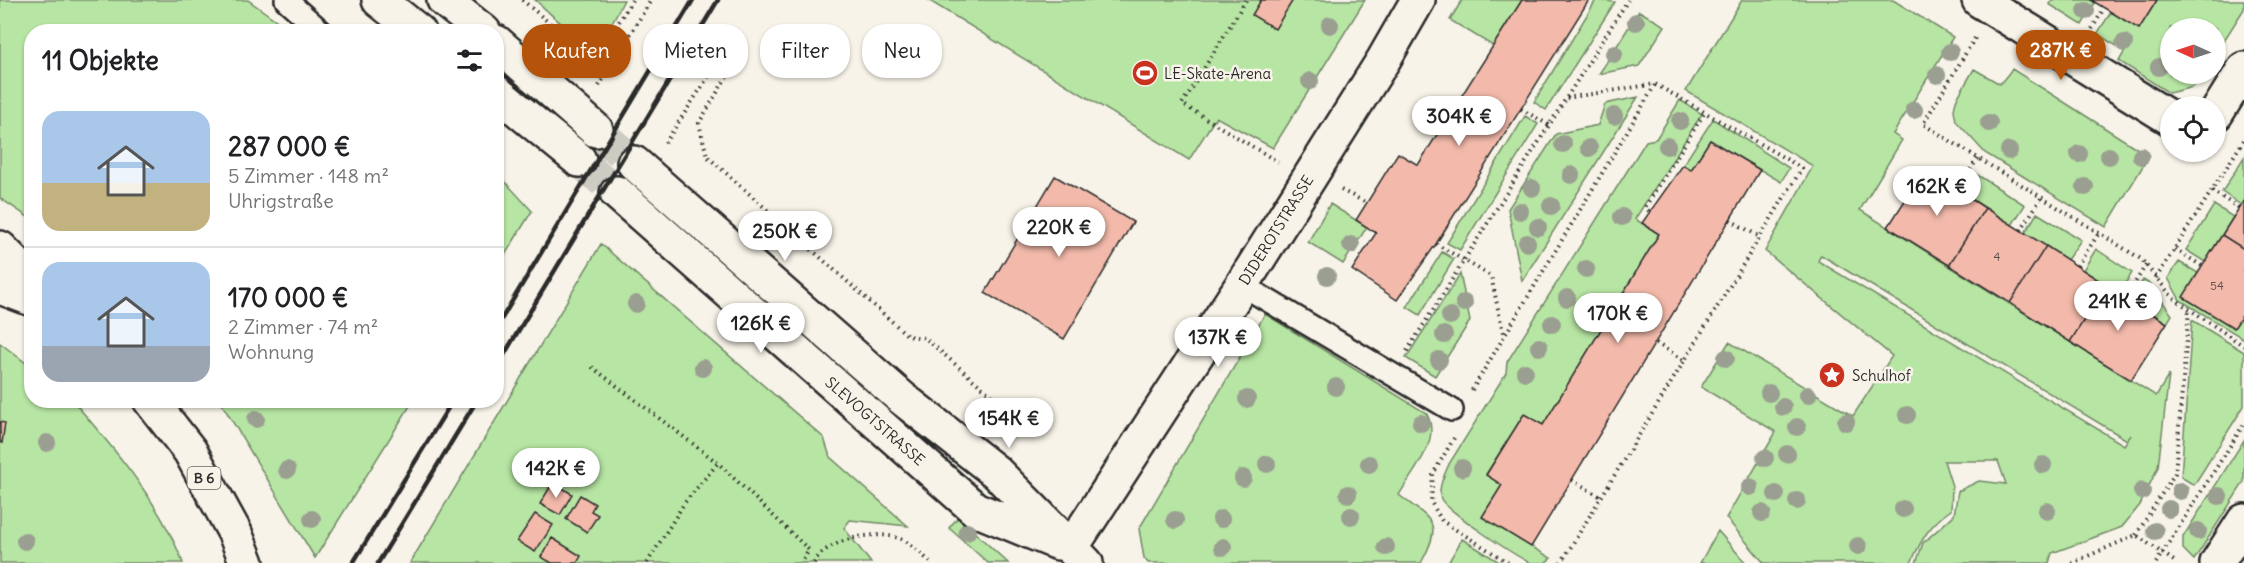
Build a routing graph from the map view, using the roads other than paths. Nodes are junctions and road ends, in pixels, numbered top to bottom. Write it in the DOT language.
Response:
graph roads {
  1 [pos="286,0"];
  2 [pos="379,0"];
  3 [pos="444,0"];
  4 [pos="1418,0"];
  5 [pos="1986,4"];
  6 [pos="313,24"];
  7 [pos="409,24"];
  8 [pos="474,24"];
  9 [pos="504,49"];
  10 [pos="2244,69"];
  11 [pos="504,98"];
  12 [pos="2226,98"];
  13 [pos="2160,112"];
  14 [pos="596,130"];
  15 [pos="579,159"];
  16 [pos="634,163"];
  17 [pos="617,193"];
  18 [pos="0,248"];
  19 [pos="24,272"];
  20 [pos="1242,285"];
  21 [pos="0,287"];
  22 [pos="24,296"];
  23 [pos="156,408"];
  24 [pos="1453,414"];
  25 [pos="2244,521"];
  26 [pos="1078,556"];
  27 [pos="247,563"];
  28 [pos="2217,563"];
  1 -- 6 [label="lane"];
  2 -- 7 [label="main road"];
  3 -- 8 [label="main road"];
  4 -- 20 [label="main road, DIDEROTSTRASSE"];
  5 -- 13 [label="main road"];
  9 -- 14 [label="main road"];
  10 -- 12 [label="main road"];
  11 -- 15 [label="main road"];
  16 -- 26 [label="main road"];
  17 -- 26 [label="main road, SLEVOGTSTRASSE"];
  18 -- 19 [label="main road"];
  20 -- 24 [label="lane"];
  20 -- 26 [label="main road, DIDEROTSTRASSE"];
  21 -- 22 [label="main road"];
  23 -- 27 [label="main road, B 6"];
  25 -- 28 [label="main road"];
}
